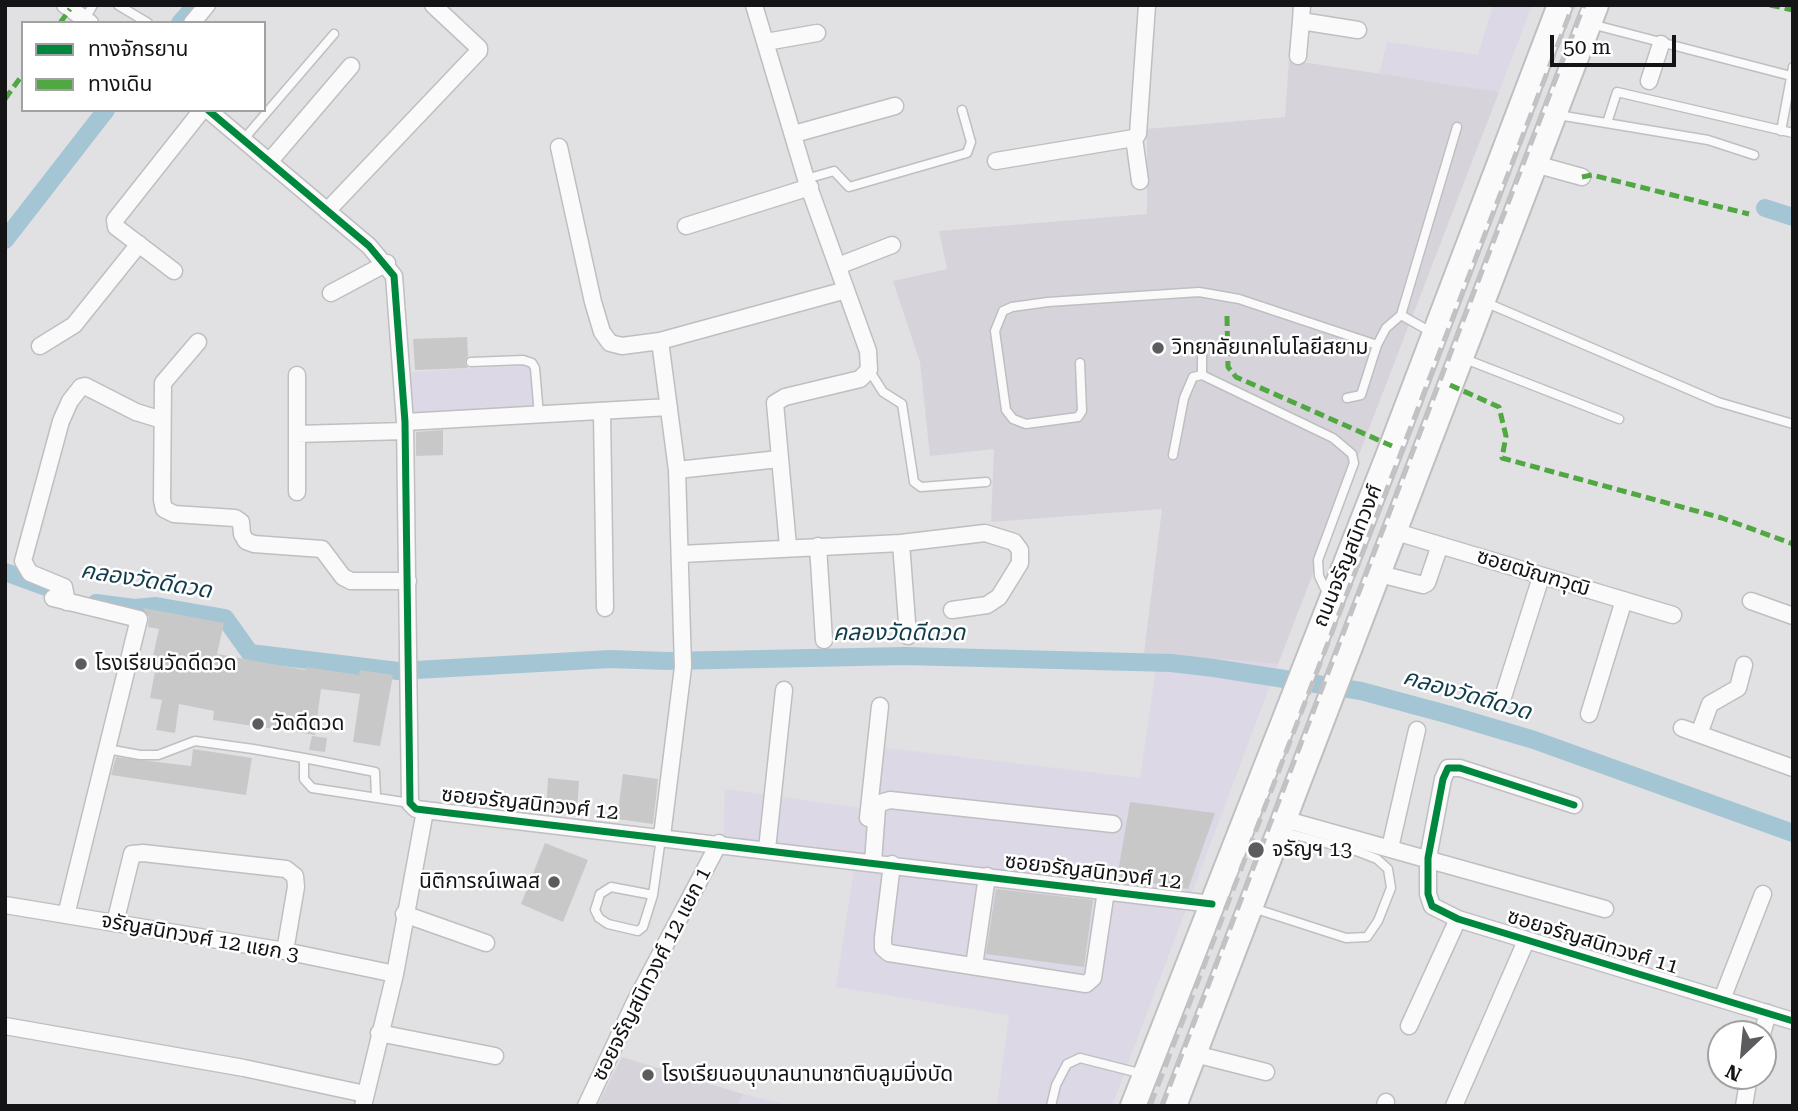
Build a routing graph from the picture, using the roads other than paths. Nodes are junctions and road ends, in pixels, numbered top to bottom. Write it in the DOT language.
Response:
graph roads {
  1 [pos="65,5"];
  2 [pos="118,5"];
  3 [pos="207,5"];
  4 [pos="433,5"];
  5 [pos="754,5"];
  6 [pos="1147,5"];
  7 [pos="1560,5"];
  8 [pos="1302,13"];
  9 [pos="1592,14"];
  10 [pos="90,16"];
  11 [pos="145,21"];
  12 [pos="194,21"];
  13 [pos="1358,30"];
  14 [pos="817,33"];
  15 [pos="334,34"];
  16 [pos="766,42"];
  17 [pos="1661,44"];
  18 [pos="1298,56"];
  19 [pos="351,66"];
  20 [pos="1792,71"];
  21 [pos="1649,81"];
  22 [pos="895,106"];
  23 [pos="962,110"];
  24 [pos="200,112"];
  25 [pos="210,112"];
  26 [pos="1554,114"];
  27 [pos="1607,122"];
  28 [pos="1457,127"];
  29 [pos="1781,131"];
  30 [pos="1793,133"];
  31 [pos="794,134"];
  32 [pos="1134,138"];
  33 [pos="243,140"];
  34 [pos="559,147"];
  35 [pos="1754,155"];
  36 [pos="996,161"];
  37 [pos="270,162"];
  38 [pos="1535,164"];
  39 [pos="1582,177"];
  40 [pos="1140,181"];
  41 [pos="1492,181"];
  42 [pos="808,183"];
  43 [pos="1524,193"];
  44 [pos="327,211"];
  45 [pos="686,226"];
  46 [pos="139,244"];
  47 [pos="892,245"];
  48 [pos="387,263"];
  49 [pos="838,266"];
  50 [pos="174,271"];
  51 [pos="846,290"];
  52 [pos="331,293"];
  53 [pos="1483,301"];
  54 [pos="1401,314"];
  55 [pos="1434,333"];
  56 [pos="660,341"];
  57 [pos="198,342"];
  58 [pos="1377,345"];
  59 [pos="40,346"];
  60 [pos="1202,349"];
  61 [pos="1460,357"];
  62 [pos="471,362"];
  63 [pos="1080,363"];
  64 [pos="869,370"];
  65 [pos="297,375"];
  66 [pos="1202,375"];
  67 [pos="1347,398"];
  68 [pos="669,407"];
  69 [pos="602,412"];
  70 [pos="539,416"];
  71 [pos="1619,419"];
  72 [pos="162,420"];
  73 [pos="1793,424"];
  74 [pos="405,427"];
  75 [pos="298,434"];
  76 [pos="1173,455"];
  77 [pos="779,459"];
  78 [pos="677,470"];
  79 [pos="986,482"];
  80 [pos="297,492"];
  81 [pos="1393,531"];
  82 [pos="901,542"];
  83 [pos="1440,545"];
  84 [pos="788,546"];
  85 [pos="818,546"];
  86 [pos="681,554"];
  87 [pos="1376,573"];
  88 [pos="1541,577"];
  89 [pos="408,580"];
  90 [pos="1330,599"];
  91 [pos="1624,600"];
  92 [pos="1751,601"];
  93 [pos="605,608"];
  94 [pos="952,610"];
  95 [pos="1673,615"];
  96 [pos="1793,616"];
  97 [pos="908,636"];
  98 [pos="824,640"];
  99 [pos="1744,666"];
  100 [pos="784,690"];
  101 [pos="1502,700"];
  102 [pos="880,706"];
  103 [pos="1589,714"];
  104 [pos="1682,728"];
  105 [pos="1417,730"];
  106 [pos="1699,734"];
  107 [pos="107,749"];
  108 [pos="304,758"];
  109 [pos="1793,768"];
  110 [pos="376,797"];
  111 [pos="1574,806"];
  112 [pos="418,807"];
  113 [pos="1113,824"];
  114 [pos="1281,825"];
  115 [pos="662,836"];
  116 [pos="719,843"];
  117 [pos="1390,848"];
  118 [pos="767,849"];
  119 [pos="1428,858"];
  120 [pos="868,861"];
  121 [pos="892,864"];
  122 [pos="986,876"];
  123 [pos="1107,891"];
  124 [pos="1763,894"];
  125 [pos="653,895"];
  126 [pos="1212,904"];
  127 [pos="5,905"];
  128 [pos="1250,907"];
  129 [pos="1605,909"];
  130 [pos="404,914"];
  131 [pos="66,915"];
  132 [pos="1458,919"];
  133 [pos="115,923"];
  134 [pos="1526,941"];
  135 [pos="486,943"];
  136 [pos="285,951"];
  137 [pos="974,966"];
  138 [pos="395,974"];
  139 [pos="1722,999"];
  140 [pos="1768,1013"];
  141 [pos="1766,1020"];
  142 [pos="1793,1021"];
  143 [pos="5,1026"];
  144 [pos="1409,1026"];
  145 [pos="379,1033"];
  146 [pos="1195,1054"];
  147 [pos="495,1056"];
  148 [pos="1266,1072"];
  149 [pos="1146,1075"];
  150 [pos="364,1100"];
  151 [pos="586,1106"];
  152 [pos="1051,1106"];
  153 [pos="1133,1106"];
  154 [pos="1174,1106"];
  155 [pos="1454,1106"];
  1 -- 10 [label="street"];
  2 -- 11 [label="lane"];
  3 -- 12 [label="street"];
  4 -- 44 [label="street"];
  5 -- 16 [label="street"];
  6 -- 32 [label="street"];
  7 -- 41 [label="main road, ถนนจรัญสนิทวงศ์"];
  8 -- 13 [label="street"];
  8 -- 18 [label="street"];
  9 -- 17 [label="lane"];
  9 -- 26 [label="main road, ถนนจรัญสนิทวงศ์"];
  14 -- 16 [label="street"];
  15 -- 33 [label="lane"];
  16 -- 31 [label="street"];
  17 -- 20 [label="lane"];
  17 -- 21 [label="street"];
  19 -- 37 [label="street"];
  20 -- 29 [label="lane"];
  22 -- 31 [label="street"];
  23 -- 42 [label="lane"];
  24 -- 46 [label="street"];
  25 -- 33 [label="street"];
  26 -- 27 [label="lane"];
  26 -- 38 [label="main road, ถนนจรัญสนิทวงศ์"];
  27 -- 29 [label="lane"];
  27 -- 35 [label="lane"];
  28 -- 54 [label="lane"];
  29 -- 30 [label="lane"];
  31 -- 42 [label="street"];
  32 -- 36 [label="street"];
  32 -- 40 [label="street"];
  33 -- 37 [label="street"];
  34 -- 56 [label="street"];
  37 -- 44 [label="street"];
  38 -- 39 [label="street"];
  38 -- 43 [label="main road, ถนนจรัญสนิทวงศ์"];
  41 -- 43 [label="main road"];
  41 -- 55 [label="main road, ถนนจรัญสนิทวงศ์"];
  42 -- 45 [label="street"];
  42 -- 49 [label="street"];
  43 -- 53 [label="main road, ถนนจรัญสนิทวงศ์"];
  44 -- 48 [label="street"];
  46 -- 50 [label="street"];
  46 -- 59 [label="street"];
  47 -- 49 [label="street"];
  48 -- 52 [label="street"];
  48 -- 74 [label="street, ซอยจรัญสนิทวงศ์ 12"];
  49 -- 51 [label="street"];
  51 -- 56 [label="street"];
  51 -- 64 [label="street"];
  53 -- 61 [label="main road, ถนนจรัญสนิทวงศ์"];
  53 -- 73 [label="lane"];
  54 -- 55 [label="lane"];
  54 -- 58 [label="lane"];
  55 -- 90 [label="main road, ถนนจรัญสนิทวงศ์"];
  56 -- 68 [label="street"];
  57 -- 72 [label="street"];
  58 -- 63 [label="lane"];
  58 -- 67 [label="lane"];
  60 -- 66 [label="lane"];
  61 -- 71 [label="lane"];
  61 -- 81 [label="main road, ถนนจรัญสนิทวงศ์"];
  62 -- 70 [label="lane"];
  64 -- 77 [label="street"];
  64 -- 79 [label="lane"];
  65 -- 75 [label="street"];
  66 -- 76 [label="lane"];
  66 -- 90 [label="lane"];
  68 -- 69 [label="street"];
  68 -- 78 [label="street"];
  69 -- 70 [label="street"];
  69 -- 93 [label="street"];
  70 -- 74 [label="street"];
  72 -- 89 [label="street"];
  72 -- 107 [label="street"];
  74 -- 75 [label="street"];
  74 -- 89 [label="street, ซอยจรัญสนิทวงศ์ 12"];
  75 -- 80 [label="street"];
  77 -- 78 [label="street"];
  77 -- 84 [label="street"];
  78 -- 86 [label="street"];
  81 -- 83 [label="street, ซอยฒัณฑวุฒิ"];
  81 -- 87 [label="main road, ถนนจรัญสนิทวงศ์"];
  82 -- 85 [label="street"];
  82 -- 94 [label="street"];
  82 -- 97 [label="street"];
  83 -- 87 [label="street"];
  83 -- 88 [label="street, ซอยฒัณฑวุฒิ"];
  84 -- 85 [label="street"];
  84 -- 86 [label="street"];
  85 -- 98 [label="street"];
  86 -- 115 [label="street"];
  87 -- 114 [label="main road, ถนนจรัญสนิทวงศ์"];
  88 -- 91 [label="street, ซอยฒัณฑวุฒิ"];
  88 -- 101 [label="street"];
  89 -- 112 [label="street, ซอยจรัญสนิทวงศ์ 12"];
  90 -- 126 [label="main road, ถนนจรัญสนิทวงศ์"];
  91 -- 95 [label="street, ซอยฒัณฑวุฒิ"];
  91 -- 103 [label="street"];
  92 -- 96 [label="street"];
  99 -- 106 [label="street"];
  100 -- 118 [label="street"];
  102 -- 120 [label="street"];
  104 -- 106 [label="street"];
  105 -- 117 [label="street"];
  106 -- 109 [label="street"];
  107 -- 108 [label="lane"];
  107 -- 131 [label="street"];
  108 -- 110 [label="lane"];
  108 -- 110 [label="lane"];
  110 -- 112 [label="lane"];
  111 -- 119 [label="street"];
  112 -- 115 [label="street, ซอยจรัญสนิทวงศ์ 12"];
  112 -- 130 [label="street"];
  113 -- 120 [label="street"];
  114 -- 117 [label="street"];
  114 -- 128 [label="main road, ถนนจรัญสนิทวงศ์"];
  114 -- 128 [label="lane"];
  115 -- 116 [label="street, ซอยจรัญสนิทวงศ์ 12"];
  115 -- 125 [label="lane"];
  116 -- 118 [label="street, ซอยจรัญสนิทวงศ์ 12"];
  116 -- 151 [label="street, ซอยจรัญสนิทวงศ์ 12 แยก 1"];
  117 -- 119 [label="street"];
  118 -- 120 [label="street, ซอยจรัญสนิทวงศ์ 12"];
  119 -- 129 [label="street"];
  119 -- 132 [label="street, ซอยจรัญสนิทวงศ์ 11"];
  120 -- 121 [label="street, ซอยจรัญสนิทวงศ์ 12"];
  121 -- 122 [label="street, ซอยจรัญสนิทวงศ์ 12"];
  121 -- 137 [label="street"];
  122 -- 123 [label="street, ซอยจรัญสนิทวงศ์ 12"];
  122 -- 137 [label="street"];
  123 -- 126 [label="street, ซอยจรัญสนิทวงศ์ 12"];
  123 -- 137 [label="street"];
  124 -- 139 [label="street"];
  125 -- 125 [label="lane"];
  126 -- 149 [label="main road, ถนนจรัญสนิทวงศ์"];
  127 -- 131 [label="street, จรัญสนิทวงศ์ 12 แยก 3"];
  128 -- 146 [label="main road, ถนนจรัญสนิทวงศ์"];
  130 -- 135 [label="street"];
  130 -- 138 [label="street"];
  131 -- 133 [label="street, จรัญสนิทวงศ์ 12 แยก 3"];
  132 -- 134 [label="street, ซอยจรัญสนิทวงศ์ 11"];
  132 -- 144 [label="street"];
  133 -- 136 [label="street, จรัญสนิทวงศ์ 12 แยก 3"];
  133 -- 136 [label="street"];
  134 -- 139 [label="street, ซอยจรัญสนิทวงศ์ 11"];
  134 -- 155 [label="street"];
  136 -- 138 [label="street, จรัญสนิทวงศ์ 12 แยก 3"];
  138 -- 145 [label="street"];
  139 -- 140 [label="street, ซอยจรัญสนิทวงศ์ 11"];
  140 -- 141 [label="street"];
  140 -- 142 [label="street, ซอยจรัญสนิทวงศ์ 11"];
  143 -- 150 [label="street"];
  145 -- 147 [label="street"];
  145 -- 150 [label="street"];
  146 -- 148 [label="street"];
  146 -- 154 [label="main road, ถนนจรัญสนิทวงศ์"];
  149 -- 152 [label="lane"];
  149 -- 153 [label="main road, ถนนจรัญสนิทวงศ์"];
}
